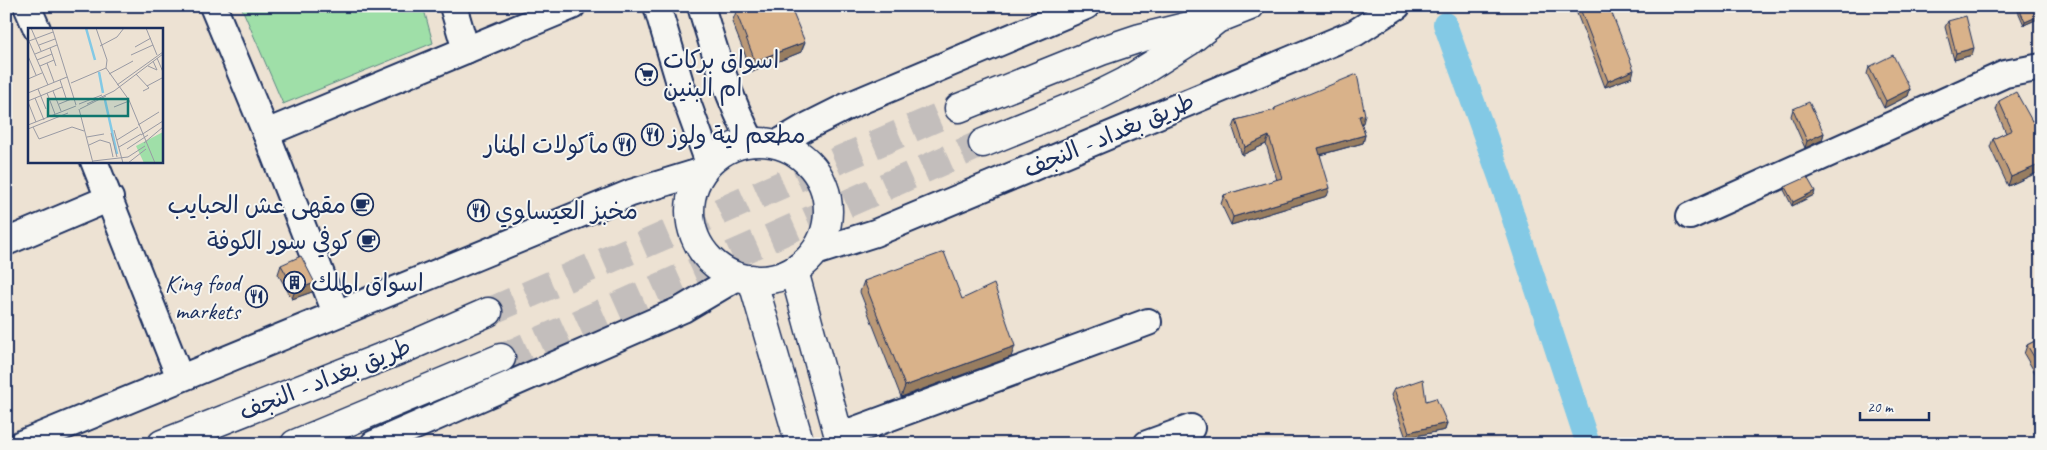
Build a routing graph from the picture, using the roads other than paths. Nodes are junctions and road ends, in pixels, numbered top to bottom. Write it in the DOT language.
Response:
graph roads {
  1 [pos="27,6"];
  2 [pos="213,6"];
  3 [pos="453,6"];
  4 [pos="572,6"];
  5 [pos="657,6"];
  6 [pos="701,6"];
  7 [pos="1086,6"];
  8 [pos="1250,6"];
  9 [pos="1397,6"];
  10 [pos="1218,19"];
  11 [pos="37,28"];
  12 [pos="466,50"];
  13 [pos="2041,67"];
  14 [pos="959,108"];
  15 [pos="266,133"];
  16 [pos="983,143"];
  17 [pos="764,144"];
  18 [pos="94,162"];
  19 [pos="706,167"];
  20 [pos="110,198"];
  21 [pos="1690,216"];
  22 [pos="6,242"];
  23 [pos="815,252"];
  24 [pos="794,271"];
  25 [pos="745,278"];
  26 [pos="488,312"];
  27 [pos="336,313"];
  28 [pos="1148,322"];
  29 [pos="501,358"];
  30 [pos="180,378"];
  31 [pos="1191,428"];
  32 [pos="840,440"];
  33 [pos="21,444"];
  34 [pos="162,444"];
  35 [pos="295,444"];
  36 [pos="374,444"];
  37 [pos="800,444"];
  38 [pos="1147,444"];
  1 -- 11 [label="street"];
  2 -- 15 [label="street"];
  3 -- 12 [label="street"];
  4 -- 12 [label="street"];
  5 -- 19 [label="street"];
  6 -- 17 [label="street"];
  7 -- 17 [label="street"];
  8 -- 10 [label="main road"];
  9 -- 23 [label="street, طريق بغداد - النجف"];
  10 -- 14 [label="main road"];
  10 -- 16 [label="main road"];
  12 -- 15 [label="street"];
  13 -- 21 [label="street"];
  15 -- 27 [label="street"];
  17 -- 19 [label="main road"];
  17 -- 23 [label="main road"];
  18 -- 20 [label="street"];
  19 -- 25 [label="main road"];
  19 -- 27 [label="street"];
  20 -- 22 [label="street"];
  20 -- 30 [label="street"];
  23 -- 24 [label="main road"];
  24 -- 25 [label="main road"];
  24 -- 32 [label="main road"];
  25 -- 36 [label="street"];
  25 -- 37 [label="main road"];
  26 -- 34 [label="main road, طريق بغداد - النجف"];
  27 -- 30 [label="street"];
  28 -- 32 [label="street"];
  29 -- 35 [label="main road"];
  30 -- 33 [label="street"];
  31 -- 38 [label="street"];
}
